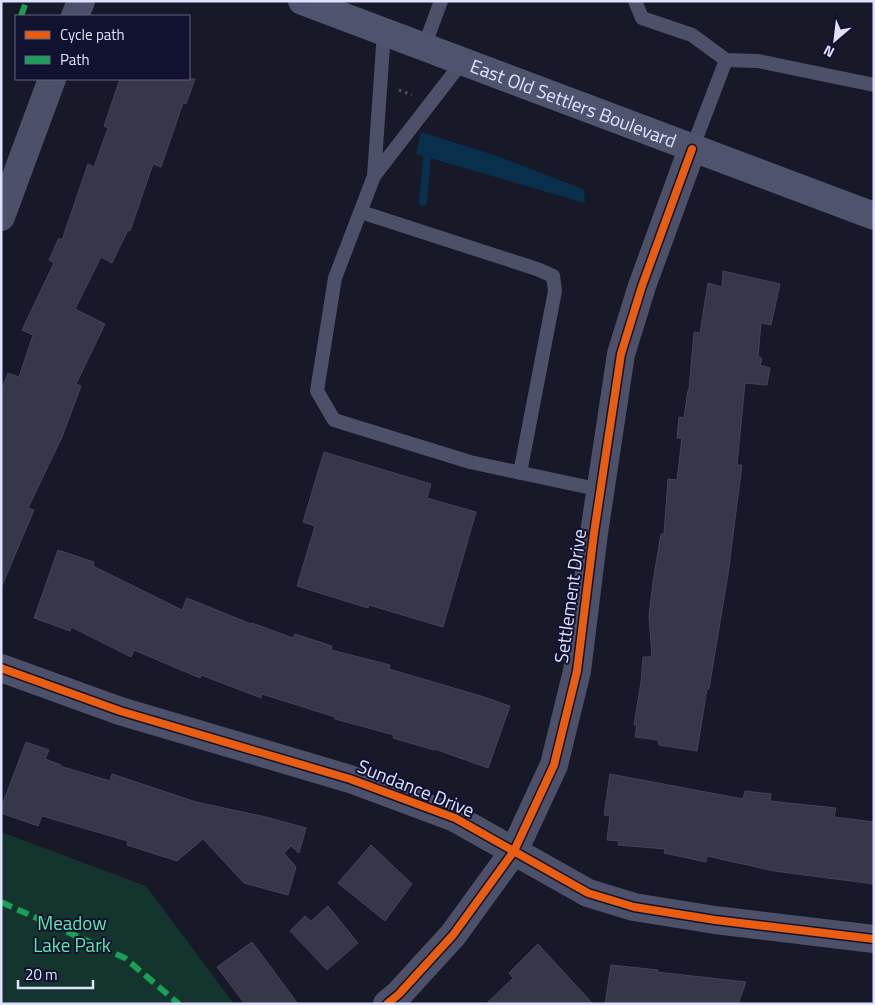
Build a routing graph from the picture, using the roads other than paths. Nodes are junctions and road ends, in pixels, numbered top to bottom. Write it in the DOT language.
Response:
graph roads {
  1 [pos="81,1"];
  2 [pos="302,1"];
  3 [pos="441,1"];
  4 [pos="635,1"];
  5 [pos="76,15"];
  6 [pos="384,32"];
  7 [pos="424,47"];
  8 [pos="726,60"];
  9 [pos="463,62"];
  10 [pos="52,80"];
  11 [pos="874,84"];
  12 [pos="692,149"];
  13 [pos="374,176"];
  14 [pos="361,212"];
  15 [pos="874,216"];
  16 [pos="1,217"];
  17 [pos="520,473"];
  18 [pos="601,490"];
  19 [pos="1,668"];
  20 [pos="514,851"];
  21 [pos="874,939"];
  22 [pos="387,1004"];
  1 -- 5 [label="street"];
  2 -- 6 [label="main road, East Old Settlers Boulevard"];
  3 -- 7 [label="lane"];
  4 -- 8 [label="lane"];
  6 -- 7 [label="main road, East Old Settlers Boulevard"];
  6 -- 13 [label="lane"];
  7 -- 9 [label="main road, East Old Settlers Boulevard"];
  8 -- 11 [label="lane"];
  8 -- 12 [label="lane"];
  9 -- 12 [label="main road, East Old Settlers Boulevard"];
  9 -- 13 [label="lane"];
  10 -- 16 [label="street"];
  12 -- 15 [label="main road, East Old Settlers Boulevard"];
  12 -- 18 [label="street, Settlement Drive"];
  13 -- 14 [label="lane"];
  14 -- 17 [label="lane"];
  14 -- 17 [label="lane"];
  17 -- 18 [label="lane"];
  18 -- 20 [label="street, Settlement Drive"];
  19 -- 20 [label="street, Sundance Drive"];
  20 -- 21 [label="street, Sundance Drive"];
  20 -- 22 [label="street, Settlement Drive"];
}
